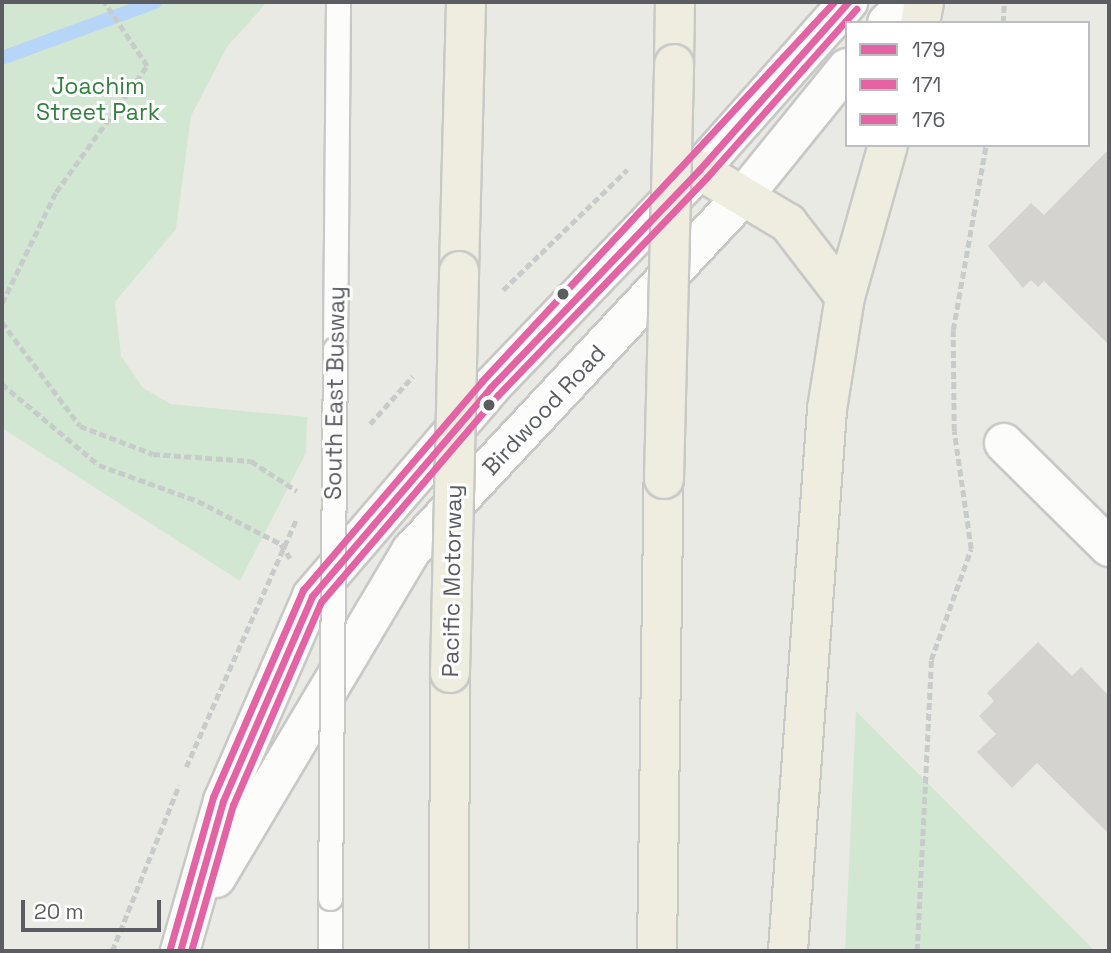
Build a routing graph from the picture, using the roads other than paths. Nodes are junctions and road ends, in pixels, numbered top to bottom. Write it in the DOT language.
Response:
graph roads {
  1 [pos="338,2"];
  2 [pos="466,2"];
  3 [pos="676,2"];
  4 [pos="848,2"];
  5 [pos="908,2"];
  6 [pos="924,2"];
  7 [pos="889,21"];
  8 [pos="920,21"];
  9 [pos="845,70"];
  10 [pos="887,147"];
  11 [pos="699,170"];
  12 [pos="745,194"];
  13 [pos="845,297"];
  14 [pos="1004,443"];
  15 [pos="1109,547"];
  16 [pos="185,937"];
  17 [pos="330,951"];
  18 [pos="449,951"];
  19 [pos="657,951"];
  20 [pos="788,951"];
  1 -- 17 [label="lane, South East Busway, bridge"];
  2 -- 18 [label="highway, Pacific Motorway, bridge"];
  3 -- 19 [label="highway, bridge"];
  4 -- 11 [label="main road, Birdwood Road"];
  5 -- 7 [label="main road"];
  6 -- 8 [label="highway"];
  9 -- 12 [label="main road, Birdwood Road"];
  10 -- 13 [label="highway"];
  11 -- 12 [label="highway"];
  11 -- 16 [label="main road, Birdwood Road"];
  12 -- 13 [label="highway"];
  12 -- 16 [label="main road, Birdwood Road"];
  13 -- 20 [label="highway"];
  14 -- 15 [label="main road"];
}
